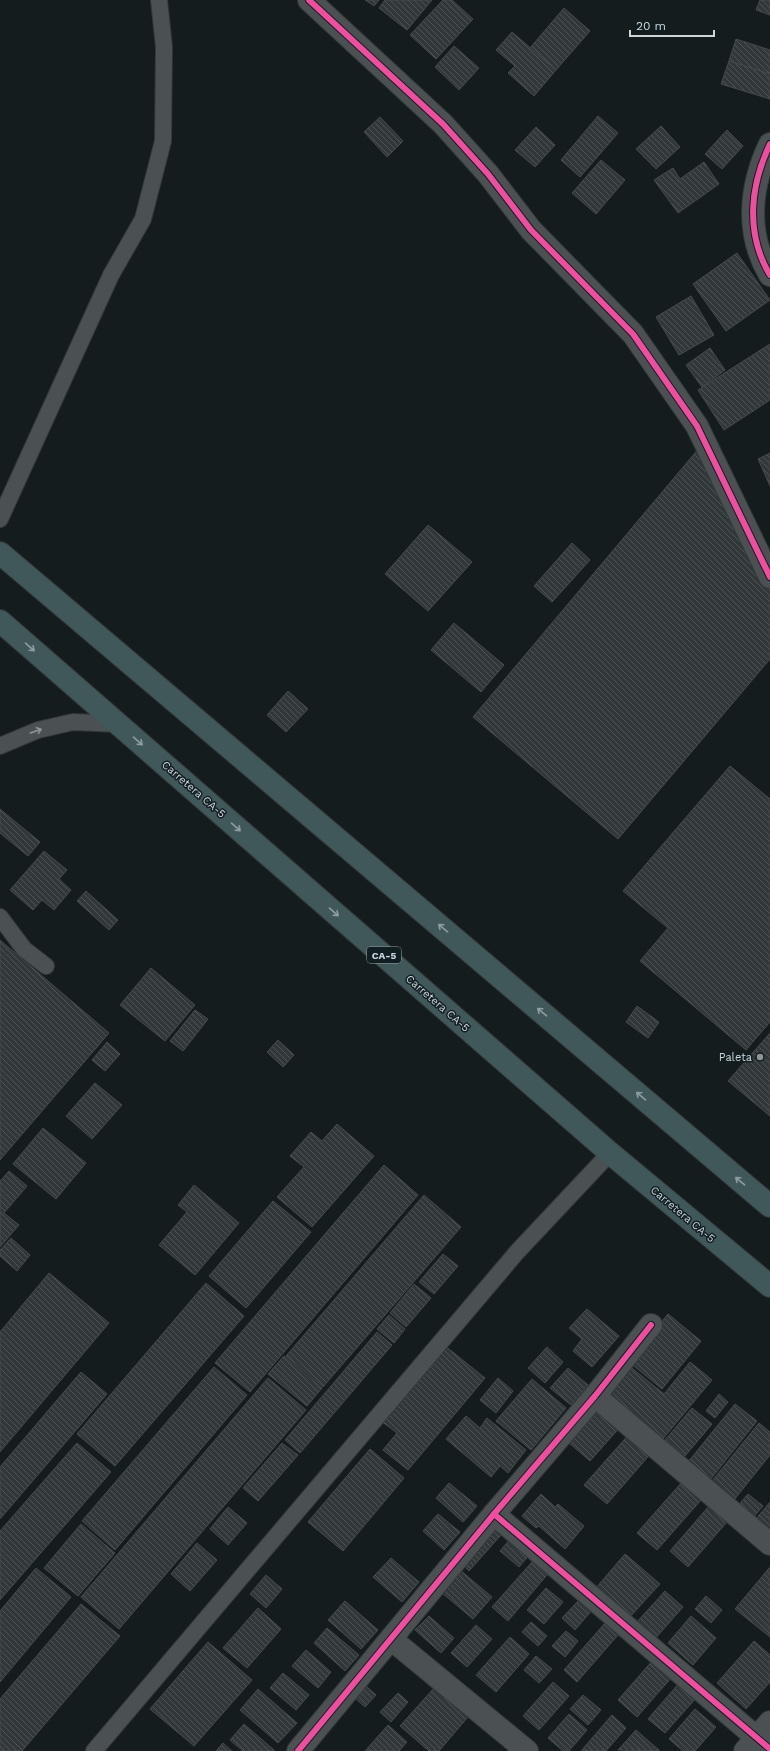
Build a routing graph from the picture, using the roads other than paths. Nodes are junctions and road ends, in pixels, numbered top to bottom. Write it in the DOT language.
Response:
graph roads {
  1 [pos="159,0"];
  2 [pos="309,0"];
  3 [pos="770,144"];
  4 [pos="770,275"];
  5 [pos="0,519"];
  6 [pos="0,553"];
  7 [pos="770,577"];
  8 [pos="0,621"];
  9 [pos="119,724"];
  10 [pos="0,746"];
  11 [pos="0,917"];
  12 [pos="46,966"];
  13 [pos="610,1153"];
  14 [pos="770,1206"];
  15 [pos="770,1286"];
  16 [pos="651,1325"];
  17 [pos="595,1396"];
  18 [pos="494,1514"];
  19 [pos="770,1544"];
  20 [pos="391,1639"];
  21 [pos="761,1740"];
  22 [pos="94,1751"];
  23 [pos="299,1751"];
  24 [pos="527,1751"];
  1 -- 5 [label="lane"];
  2 -- 7 [label="street"];
  3 -- 4 [label="street"];
  14 -- 6 [label="highway, one-way"];
  8 -- 9 [label="highway, Carretera CA-5 / CA-5, one-way"];
  10 -- 9 [label="lane, one-way"];
  9 -- 13 [label="highway, Carretera CA-5 / CA-5, one-way"];
  11 -- 12 [label="lane"];
  13 -- 15 [label="highway, Carretera CA-5 / CA-5"];
  13 -- 22 [label="lane"];
  16 -- 17 [label="street"];
  17 -- 18 [label="street"];
  17 -- 19 [label="street"];
  18 -- 20 [label="street"];
  18 -- 21 [label="street"];
  20 -- 23 [label="street"];
  20 -- 24 [label="street"];
}
